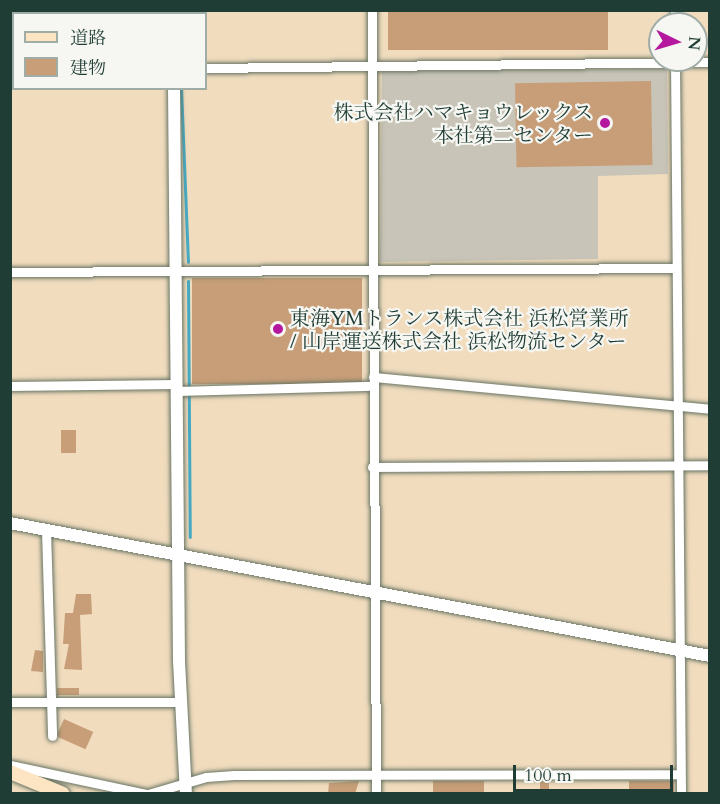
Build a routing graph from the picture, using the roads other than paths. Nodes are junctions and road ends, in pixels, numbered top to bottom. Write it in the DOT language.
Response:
graph roads {
  1 [pos="372,10"];
  2 [pos="648,61"];
  3 [pos="370,66"];
  4 [pos="207,68"];
  5 [pos="675,72"];
  6 [pos="174,90"];
  7 [pos="676,268"];
  8 [pos="176,271"];
  9 [pos="371,271"];
  10 [pos="10,272"];
  11 [pos="373,381"];
  12 [pos="10,386"];
  13 [pos="183,389"];
  14 [pos="677,406"];
  15 [pos="710,409"];
  16 [pos="678,465"];
  17 [pos="710,465"];
  18 [pos="372,466"];
  19 [pos="10,523"];
  20 [pos="46,530"];
  21 [pos="178,557"];
  22 [pos="374,590"];
  23 [pos="680,650"];
  24 [pos="710,656"];
  25 [pos="10,702"];
  26 [pos="51,702"];
  27 [pos="181,702"];
  28 [pos="52,736"];
  29 [pos="10,765"];
  30 [pos="10,772"];
  31 [pos="376,773"];
  32 [pos="681,774"];
  33 [pos="185,789"];
  34 [pos="63,794"];
  35 [pos="147,794"];
  36 [pos="376,794"];
  37 [pos="681,794"];
  1 -- 3 [label="street"];
  2 -- 3 [label="street"];
  3 -- 4 [label="street"];
  3 -- 9 [label="street"];
  5 -- 7 [label="street"];
  6 -- 8 [label="street"];
  7 -- 9 [label="street"];
  7 -- 14 [label="street"];
  8 -- 9 [label="street"];
  8 -- 10 [label="street"];
  8 -- 13 [label="street"];
  9 -- 11 [label="street"];
  11 -- 13 [label="street"];
  11 -- 14 [label="street"];
  11 -- 18 [label="street"];
  12 -- 13 [label="street"];
  13 -- 21 [label="street"];
  14 -- 15 [label="street"];
  14 -- 16 [label="street"];
  16 -- 17 [label="street"];
  16 -- 18 [label="street"];
  16 -- 23 [label="street"];
  18 -- 22 [label="street"];
  19 -- 20 [label="street"];
  20 -- 21 [label="street"];
  20 -- 26 [label="street"];
  21 -- 22 [label="street"];
  21 -- 27 [label="street"];
  22 -- 23 [label="street"];
  22 -- 31 [label="street"];
  23 -- 24 [label="street"];
  23 -- 32 [label="street"];
  25 -- 26 [label="street"];
  26 -- 27 [label="street"];
  26 -- 28 [label="street"];
  27 -- 33 [label="street"];
  29 -- 35 [label="street"];
  30 -- 34 [label="main road"];
  31 -- 32 [label="street"];
  31 -- 33 [label="street"];
  31 -- 36 [label="street"];
  32 -- 37 [label="street"];
  33 -- 35 [label="street"];
}
